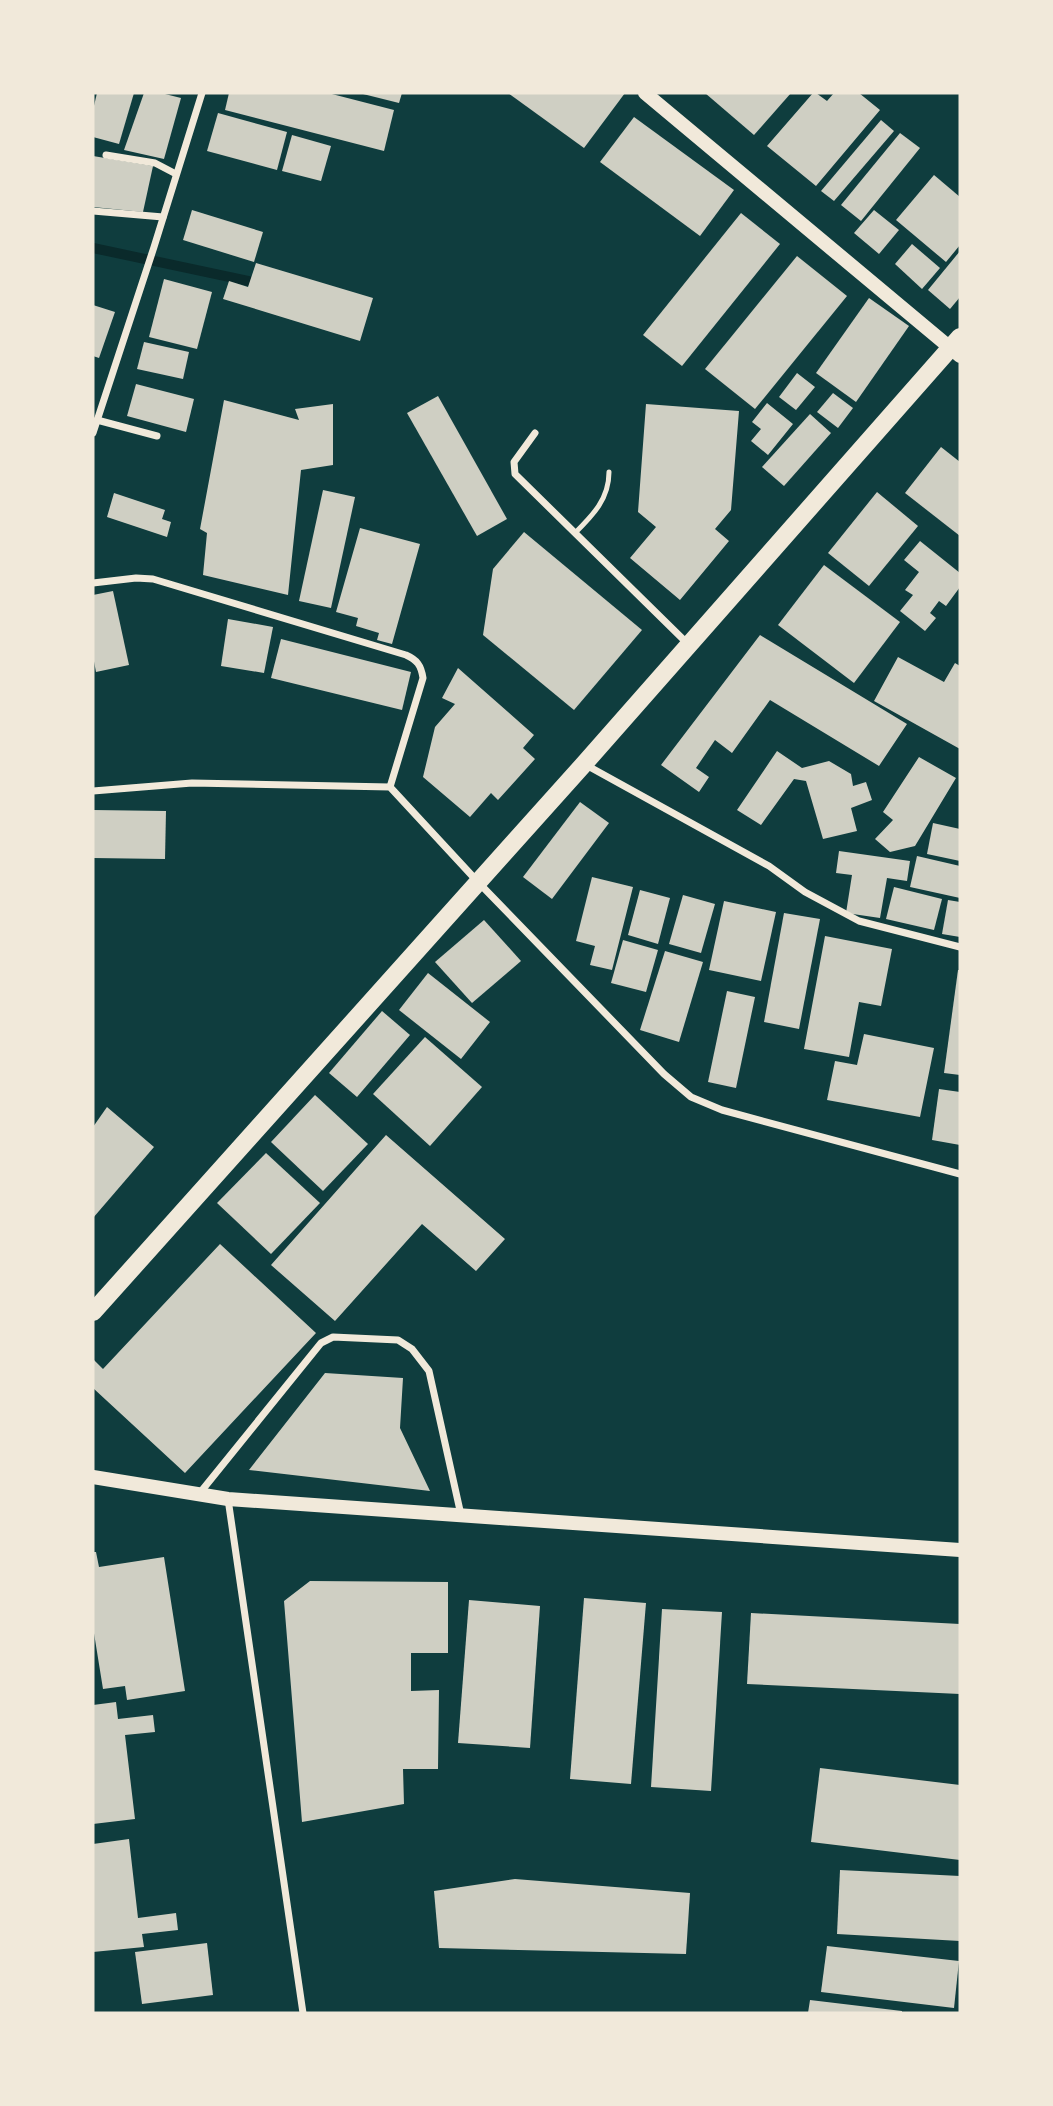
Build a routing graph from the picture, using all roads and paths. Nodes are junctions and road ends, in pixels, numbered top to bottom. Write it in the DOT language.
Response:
graph roads {
  1 [pos="202,93"];
  2 [pos="645,93"];
  3 [pos="106,155"];
  4 [pos="176,174"];
  5 [pos="93,211"];
  6 [pos="163,217"];
  7 [pos="957,347"];
  8 [pos="97,420"];
  9 [pos="93,433"];
  10 [pos="535,433"];
  11 [pos="157,436"];
  12 [pos="609,472"];
  13 [pos="575,533"];
  14 [pos="93,583"];
  15 [pos="689,645"];
  16 [pos="584,764"];
  17 [pos="390,788"];
  18 [pos="93,791"];
  19 [pos="477,881"];
  20 [pos="960,947"];
  21 [pos="960,1174"];
  22 [pos="93,1312"];
  23 [pos="93,1477"];
  24 [pos="198,1494"];
  25 [pos="228,1499"];
  26 [pos="461,1515"];
  27 [pos="960,1550"];
  28 [pos="303,2013"];
  1 -- 4 [label="street"];
  2 -- 7 [label="main road"];
  3 -- 4 [label="street"];
  4 -- 6 [label="street"];
  5 -- 6 [label="street"];
  6 -- 8 [label="street"];
  7 -- 15 [label="main road"];
  8 -- 9 [label="street"];
  8 -- 11 [label="street"];
  10 -- 13 [label="street"];
  12 -- 13 [label="lane"];
  13 -- 15 [label="street"];
  14 -- 17 [label="street"];
  15 -- 16 [label="main road"];
  16 -- 19 [label="main road"];
  16 -- 20 [label="street"];
  17 -- 18 [label="street"];
  17 -- 19 [label="street"];
  19 -- 21 [label="street"];
  19 -- 22 [label="main road"];
  23 -- 24 [label="main road"];
  24 -- 25 [label="main road"];
  24 -- 26 [label="street"];
  25 -- 26 [label="main road"];
  25 -- 28 [label="street"];
  26 -- 27 [label="main road"];
}
